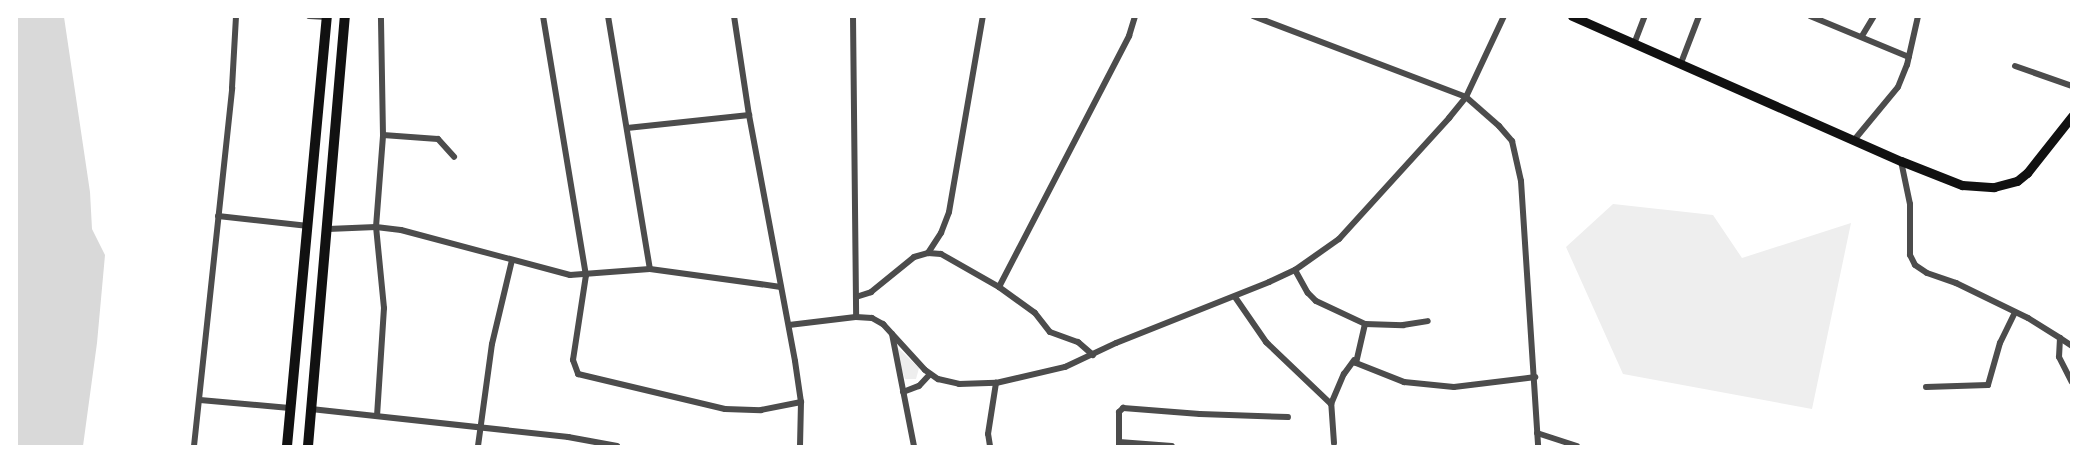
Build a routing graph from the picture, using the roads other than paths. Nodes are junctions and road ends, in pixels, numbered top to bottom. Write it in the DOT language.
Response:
graph roads {
  1 [pos="236,16"];
  2 [pos="309,16"];
  3 [pos="381,16"];
  4 [pos="543,16"];
  5 [pos="608,16"];
  6 [pos="734,16"];
  7 [pos="853,16"];
  8 [pos="983,16"];
  9 [pos="1135,16"];
  10 [pos="1253,16"];
  11 [pos="1504,16"];
  12 [pos="1572,16"];
  13 [pos="1645,16"];
  14 [pos="1699,16"];
  15 [pos="1810,16"];
  16 [pos="1874,16"];
  17 [pos="1918,16"];
  18 [pos="327,17"];
  19 [pos="348,17"];
  20 [pos="1862,36"];
  21 [pos="1634,44"];
  22 [pos="1909,57"];
  23 [pos="1681,63"];
  24 [pos="2015,66"];
  25 [pos="2072,86"];
  26 [pos="1466,97"];
  27 [pos="749,115"];
  28 [pos="2072,116"];
  29 [pos="627,128"];
  30 [pos="383,135"];
  31 [pos="1855,139"];
  32 [pos="454,157"];
  33 [pos="1901,161"];
  34 [pos="218,216"];
  35 [pos="308,226"];
  36 [pos="376,227"];
  37 [pos="328,229"];
  38 [pos="928,253"];
  39 [pos="512,260"];
  40 [pos="650,269"];
  41 [pos="1295,270"];
  42 [pos="586,275"];
  43 [pos="781,287"];
  44 [pos="999,287"];
  45 [pos="856,297"];
  46 [pos="1235,297"];
  47 [pos="2015,312"];
  48 [pos="856,317"];
  49 [pos="1428,321"];
  50 [pos="1365,324"];
  51 [pos="789,325"];
  52 [pos="892,334"];
  53 [pos="2060,338"];
  54 [pos="2072,346"];
  55 [pos="1093,355"];
  56 [pos="1354,360"];
  57 [pos="930,375"];
  58 [pos="1535,376"];
  59 [pos="2072,382"];
  60 [pos="996,383"];
  61 [pos="1926,387"];
  62 [pos="903,392"];
  63 [pos="200,400"];
  64 [pos="801,402"];
  65 [pos="1331,404"];
  66 [pos="290,408"];
  67 [pos="311,409"];
  68 [pos="377,416"];
  69 [pos="1288,417"];
  70 [pos="481,427"];
  71 [pos="1537,433"];
  72 [pos="1334,442"];
  73 [pos="1119,444"];
  74 [pos="194,447"];
  75 [pos="287,447"];
  76 [pos="308,447"];
  77 [pos="478,447"];
  78 [pos="617,447"];
  79 [pos="800,447"];
  80 [pos="914,447"];
  81 [pos="990,447"];
  82 [pos="1172,447"];
  83 [pos="1538,447"];
  84 [pos="1577,447"];
  1 -- 34 [label="street"];
  2 -- 18 [label="street"];
  3 -- 30 [label="street"];
  4 -- 42 [label="street"];
  5 -- 29 [label="street"];
  6 -- 27 [label="street"];
  7 -- 45 [label="street"];
  8 -- 38 [label="street"];
  9 -- 44 [label="street"];
  10 -- 26 [label="street"];
  11 -- 26 [label="street"];
  12 -- 21 [label="main road"];
  13 -- 21 [label="street"];
  14 -- 23 [label="street"];
  15 -- 20 [label="street"];
  16 -- 20 [label="street"];
  17 -- 22 [label="street"];
  18 -- 35 [label="main road"];
  19 -- 37 [label="main road"];
  20 -- 22 [label="street"];
  21 -- 23 [label="main road"];
  22 -- 31 [label="street"];
  23 -- 31 [label="main road"];
  24 -- 25 [label="street"];
  26 -- 41 [label="street"];
  26 -- 58 [label="street"];
  27 -- 29 [label="street"];
  27 -- 43 [label="street"];
  28 -- 33 [label="main road"];
  29 -- 40 [label="street"];
  30 -- 32 [label="street"];
  30 -- 36 [label="street"];
  31 -- 33 [label="main road"];
  33 -- 47 [label="street"];
  34 -- 35 [label="street"];
  34 -- 63 [label="street"];
  35 -- 66 [label="main road"];
  36 -- 37 [label="street"];
  36 -- 39 [label="street"];
  36 -- 68 [label="street"];
  37 -- 67 [label="main road"];
  38 -- 44 [label="street"];
  38 -- 45 [label="street"];
  39 -- 42 [label="street"];
  39 -- 70 [label="street"];
  40 -- 42 [label="street"];
  40 -- 43 [label="street"];
  41 -- 46 [label="street"];
  41 -- 50 [label="street"];
  42 -- 64 [label="street"];
  43 -- 51 [label="street"];
  44 -- 55 [label="street"];
  45 -- 48 [label="street"];
  46 -- 55 [label="street"];
  46 -- 65 [label="street"];
  47 -- 53 [label="street"];
  47 -- 61 [label="street"];
  48 -- 51 [label="street"];
  48 -- 52 [label="street"];
  49 -- 50 [label="street"];
  50 -- 56 [label="street"];
  51 -- 64 [label="street"];
  52 -- 57 [label="street"];
  52 -- 62 [label="street"];
  53 -- 54 [label="street"];
  53 -- 59 [label="street"];
  55 -- 60 [label="street"];
  56 -- 58 [label="street"];
  56 -- 65 [label="street"];
  57 -- 60 [label="street"];
  57 -- 62 [label="street"];
  58 -- 71 [label="street"];
  60 -- 81 [label="street"];
  62 -- 80 [label="street"];
  63 -- 66 [label="street"];
  63 -- 74 [label="street"];
  64 -- 79 [label="street"];
  65 -- 72 [label="street"];
  66 -- 75 [label="main road"];
  67 -- 68 [label="street"];
  67 -- 76 [label="main road"];
  68 -- 70 [label="street"];
  69 -- 73 [label="street"];
  70 -- 77 [label="street"];
  70 -- 78 [label="street"];
  71 -- 83 [label="street"];
  71 -- 84 [label="street"];
  73 -- 82 [label="street"];
}
